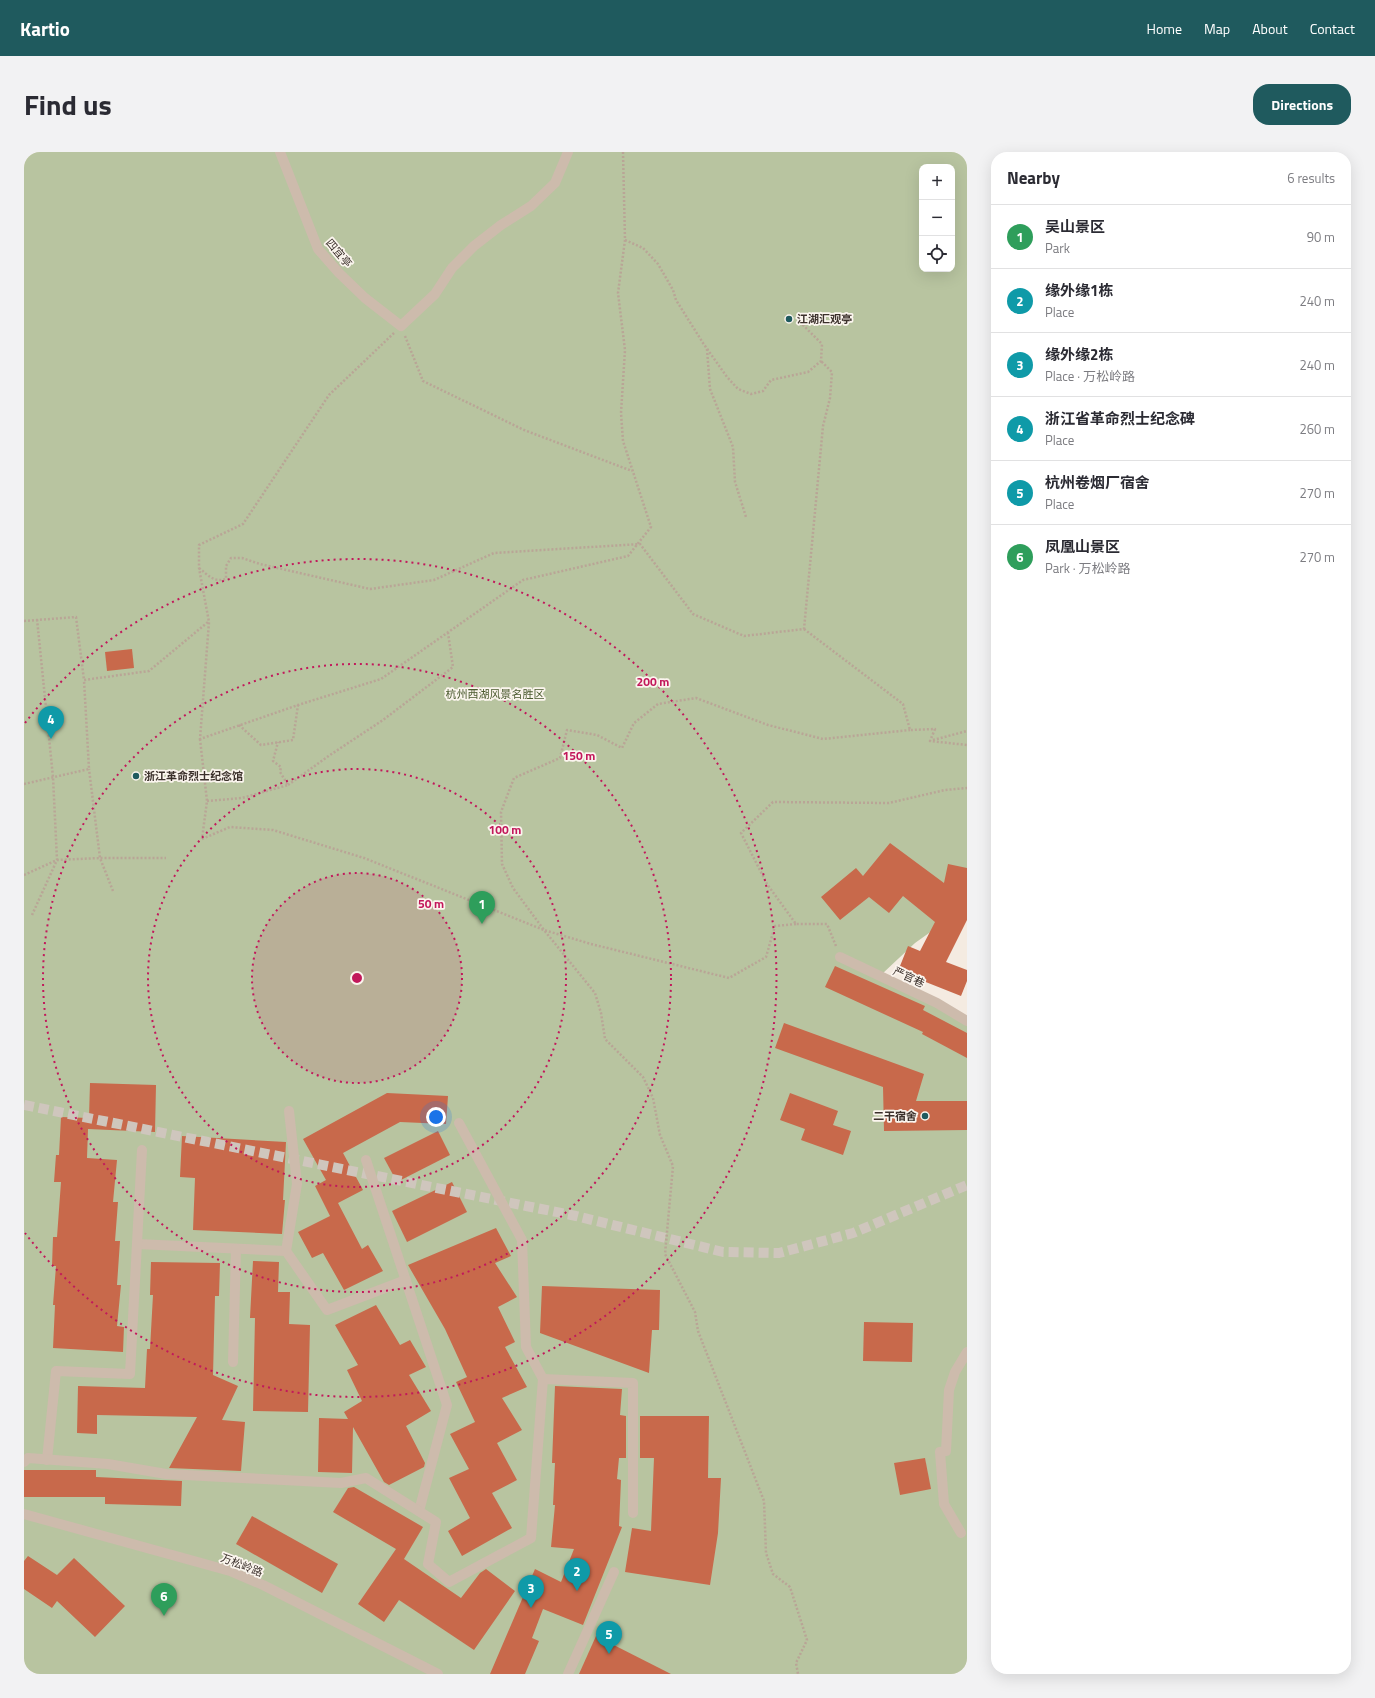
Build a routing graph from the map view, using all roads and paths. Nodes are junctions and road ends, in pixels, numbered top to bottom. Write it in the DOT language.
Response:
graph roads {
  1 [pos="280,152"];
  2 [pos="568,152"];
  3 [pos="623,152"];
  4 [pos="625,240"];
  5 [pos="800,322"];
  6 [pos="401,326"];
  7 [pos="707,348"];
  8 [pos="821,361"];
  9 [pos="632,470"];
  10 [pos="746,517"];
  11 [pos="640,544"];
  12 [pos="199,568"];
  13 [pos="37,619"];
  14 [pos="24,621"];
  15 [pos="208,622"];
  16 [pos="804,629"];
  17 [pos="448,633"];
  18 [pos="84,680"];
  19 [pos="298,705"];
  20 [pos="239,725"];
  21 [pos="910,730"];
  22 [pos="967,731"];
  23 [pos="200,738"];
  24 [pos="930,741"];
  25 [pos="278,742"];
  26 [pos="967,745"];
  27 [pos="89,768"];
  28 [pos="53,777"];
  29 [pos="24,784"];
  30 [pos="288,785"];
  31 [pos="967,788"];
  32 [pos="207,801"];
  33 [pos="100,858"];
  34 [pos="166,858"];
  35 [pos="58,860"];
  36 [pos="24,875"];
  37 [pos="113,891"];
  38 [pos="32,915"];
  39 [pos="796,924"];
  40 [pos="544,930"];
  41 [pos="840,957"];
  42 [pos="967,1021"];
  43 [pos="289,1111"];
  44 [pos="459,1122"];
  45 [pos="142,1150"];
  46 [pos="366,1160"];
  47 [pos="137,1244"];
  48 [pos="236,1249"];
  49 [pos="286,1251"];
  50 [pos="406,1280"];
  51 [pos="967,1352"];
  52 [pos="232,1362"];
  53 [pos="543,1379"];
  54 [pos="47,1460"];
  55 [pos="24,1462"];
  56 [pos="419,1511"];
  57 [pos="633,1513"];
  58 [pos="24,1514"];
  59 [pos="961,1533"];
  60 [pos="614,1572"];
  61 [pos="438,1674"];
  62 [pos="568,1674"];
  63 [pos="798,1674"];
  1 -- 6 [label="street, 四宜亭"];
  2 -- 6 [label="street"];
  3 -- 4 [label="path"];
  4 -- 7 [label="path"];
  4 -- 9 [label="path"];
  5 -- 8 [label="path"];
  6 -- 9 [label="path"];
  6 -- 12 [label="path"];
  7 -- 8 [label="path"];
  7 -- 10 [label="path"];
  8 -- 16 [label="path"];
  9 -- 11 [label="path"];
  11 -- 12 [label="path"];
  11 -- 16 [label="path"];
  11 -- 17 [label="path"];
  12 -- 15 [label="path"];
  13 -- 14 [label="path"];
  13 -- 18 [label="path"];
  13 -- 28 [label="path"];
  15 -- 18 [label="path"];
  15 -- 23 [label="path"];
  16 -- 21 [label="path"];
  17 -- 19 [label="path"];
  17 -- 30 [label="path"];
  18 -- 27 [label="path"];
  19 -- 20 [label="path"];
  19 -- 25 [label="path"];
  20 -- 23 [label="path"];
  20 -- 25 [label="path"];
  21 -- 24 [label="path"];
  21 -- 40 [label="path"];
  22 -- 24 [label="path"];
  23 -- 32 [label="path"];
  24 -- 26 [label="path"];
  25 -- 30 [label="path"];
  27 -- 28 [label="path"];
  27 -- 33 [label="path"];
  28 -- 29 [label="path"];
  28 -- 35 [label="path"];
  30 -- 32 [label="path"];
  31 -- 39 [label="path"];
  32 -- 40 [label="path"];
  33 -- 34 [label="path"];
  33 -- 35 [label="path"];
  33 -- 37 [label="path"];
  35 -- 36 [label="path"];
  35 -- 38 [label="path"];
  39 -- 40 [label="path"];
  39 -- 41 [label="path"];
  40 -- 63 [label="path"];
  41 -- 42 [label="street, 严官巷"];
  43 -- 49 [label="street"];
  44 -- 53 [label="street"];
  45 -- 47 [label="street"];
  46 -- 50 [label="street"];
  47 -- 48 [label="street"];
  47 -- 54 [label="street"];
  48 -- 49 [label="street"];
  48 -- 52 [label="street"];
  49 -- 50 [label="street"];
  50 -- 56 [label="street"];
  51 -- 59 [label="street"];
  53 -- 56 [label="street"];
  53 -- 57 [label="street"];
  54 -- 55 [label="street"];
  54 -- 56 [label="street"];
  58 -- 61 [label="street, 万松岭路"];
  60 -- 62 [label="street"];
}
